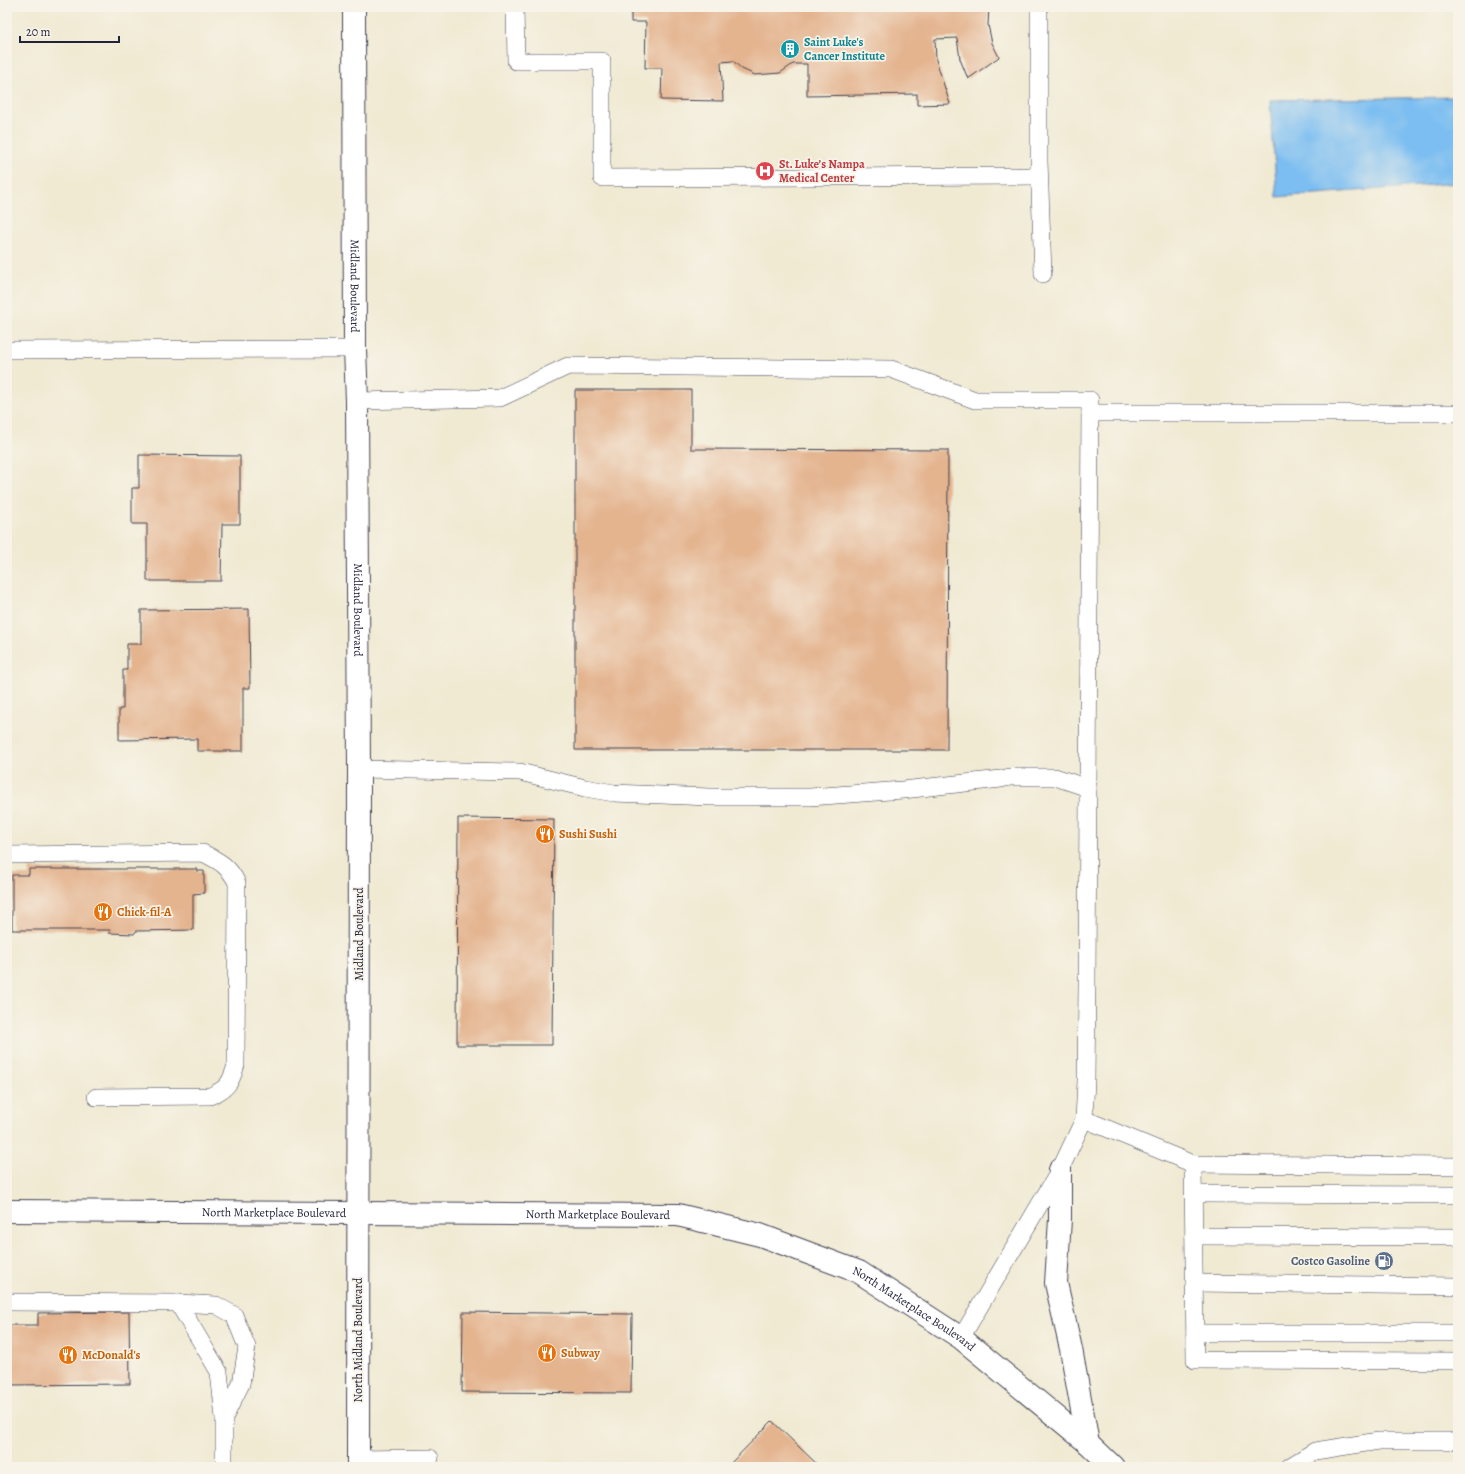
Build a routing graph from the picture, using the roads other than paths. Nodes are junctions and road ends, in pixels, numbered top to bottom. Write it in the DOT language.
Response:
graph roads {
  1 [pos="354,7"];
  2 [pos="515,7"];
  3 [pos="1039,7"];
  4 [pos="1039,176"];
  5 [pos="1042,274"];
  6 [pos="355,349"];
  7 [pos="7,350"];
  8 [pos="357,400"];
  9 [pos="1090,413"];
  10 [pos="1458,413"];
  11 [pos="359,770"];
  12 [pos="1088,788"];
  13 [pos="7,855"];
  14 [pos="96,1097"];
  15 [pos="1084,1119"];
  16 [pos="1193,1164"];
  17 [pos="1458,1166"];
  18 [pos="1060,1170"];
  19 [pos="1194,1194"];
  20 [pos="1458,1196"];
  21 [pos="7,1211"];
  22 [pos="358,1213"];
  23 [pos="1194,1236"];
  24 [pos="1458,1237"];
  25 [pos="1194,1283"];
  26 [pos="1458,1286"];
  27 [pos="7,1302"];
  28 [pos="178,1303"];
  29 [pos="1195,1333"];
  30 [pos="1458,1333"];
  31 [pos="961,1338"];
  32 [pos="1458,1361"];
  33 [pos="224,1418"];
  34 [pos="1458,1441"];
  35 [pos="1088,1443"];
  36 [pos="430,1458"];
  37 [pos="358,1463"];
  38 [pos="224,1467"];
  39 [pos="1113,1467"];
  40 [pos="1289,1467"];
  1 -- 6 [label="street, Midland Boulevard"];
  2 -- 4 [label="lane"];
  3 -- 4 [label="lane"];
  4 -- 5 [label="lane"];
  6 -- 7 [label="lane"];
  6 -- 8 [label="street, Midland Boulevard"];
  8 -- 9 [label="lane"];
  8 -- 11 [label="street, Midland Boulevard"];
  9 -- 10 [label="lane"];
  9 -- 12 [label="lane"];
  11 -- 12 [label="lane"];
  11 -- 22 [label="street, Midland Boulevard"];
  12 -- 15 [label="lane"];
  13 -- 14 [label="lane"];
  15 -- 16 [label="lane"];
  15 -- 18 [label="lane"];
  16 -- 17 [label="lane"];
  16 -- 19 [label="lane"];
  18 -- 31 [label="lane"];
  18 -- 35 [label="street"];
  19 -- 20 [label="lane"];
  19 -- 23 [label="lane"];
  21 -- 22 [label="street, North Marketplace Boulevard"];
  22 -- 31 [label="street, North Marketplace Boulevard"];
  22 -- 37 [label="street, North Midland Boulevard"];
  23 -- 24 [label="lane"];
  23 -- 25 [label="lane"];
  25 -- 26 [label="lane"];
  25 -- 29 [label="lane"];
  27 -- 28 [label="lane"];
  28 -- 33 [label="lane"];
  28 -- 33 [label="lane"];
  29 -- 30 [label="lane"];
  29 -- 32 [label="lane"];
  31 -- 35 [label="street, North Marketplace Boulevard"];
  33 -- 38 [label="lane"];
  34 -- 40 [label="lane"];
  35 -- 39 [label="street, North Marketplace Boulevard"];
  36 -- 37 [label="lane"];
}
